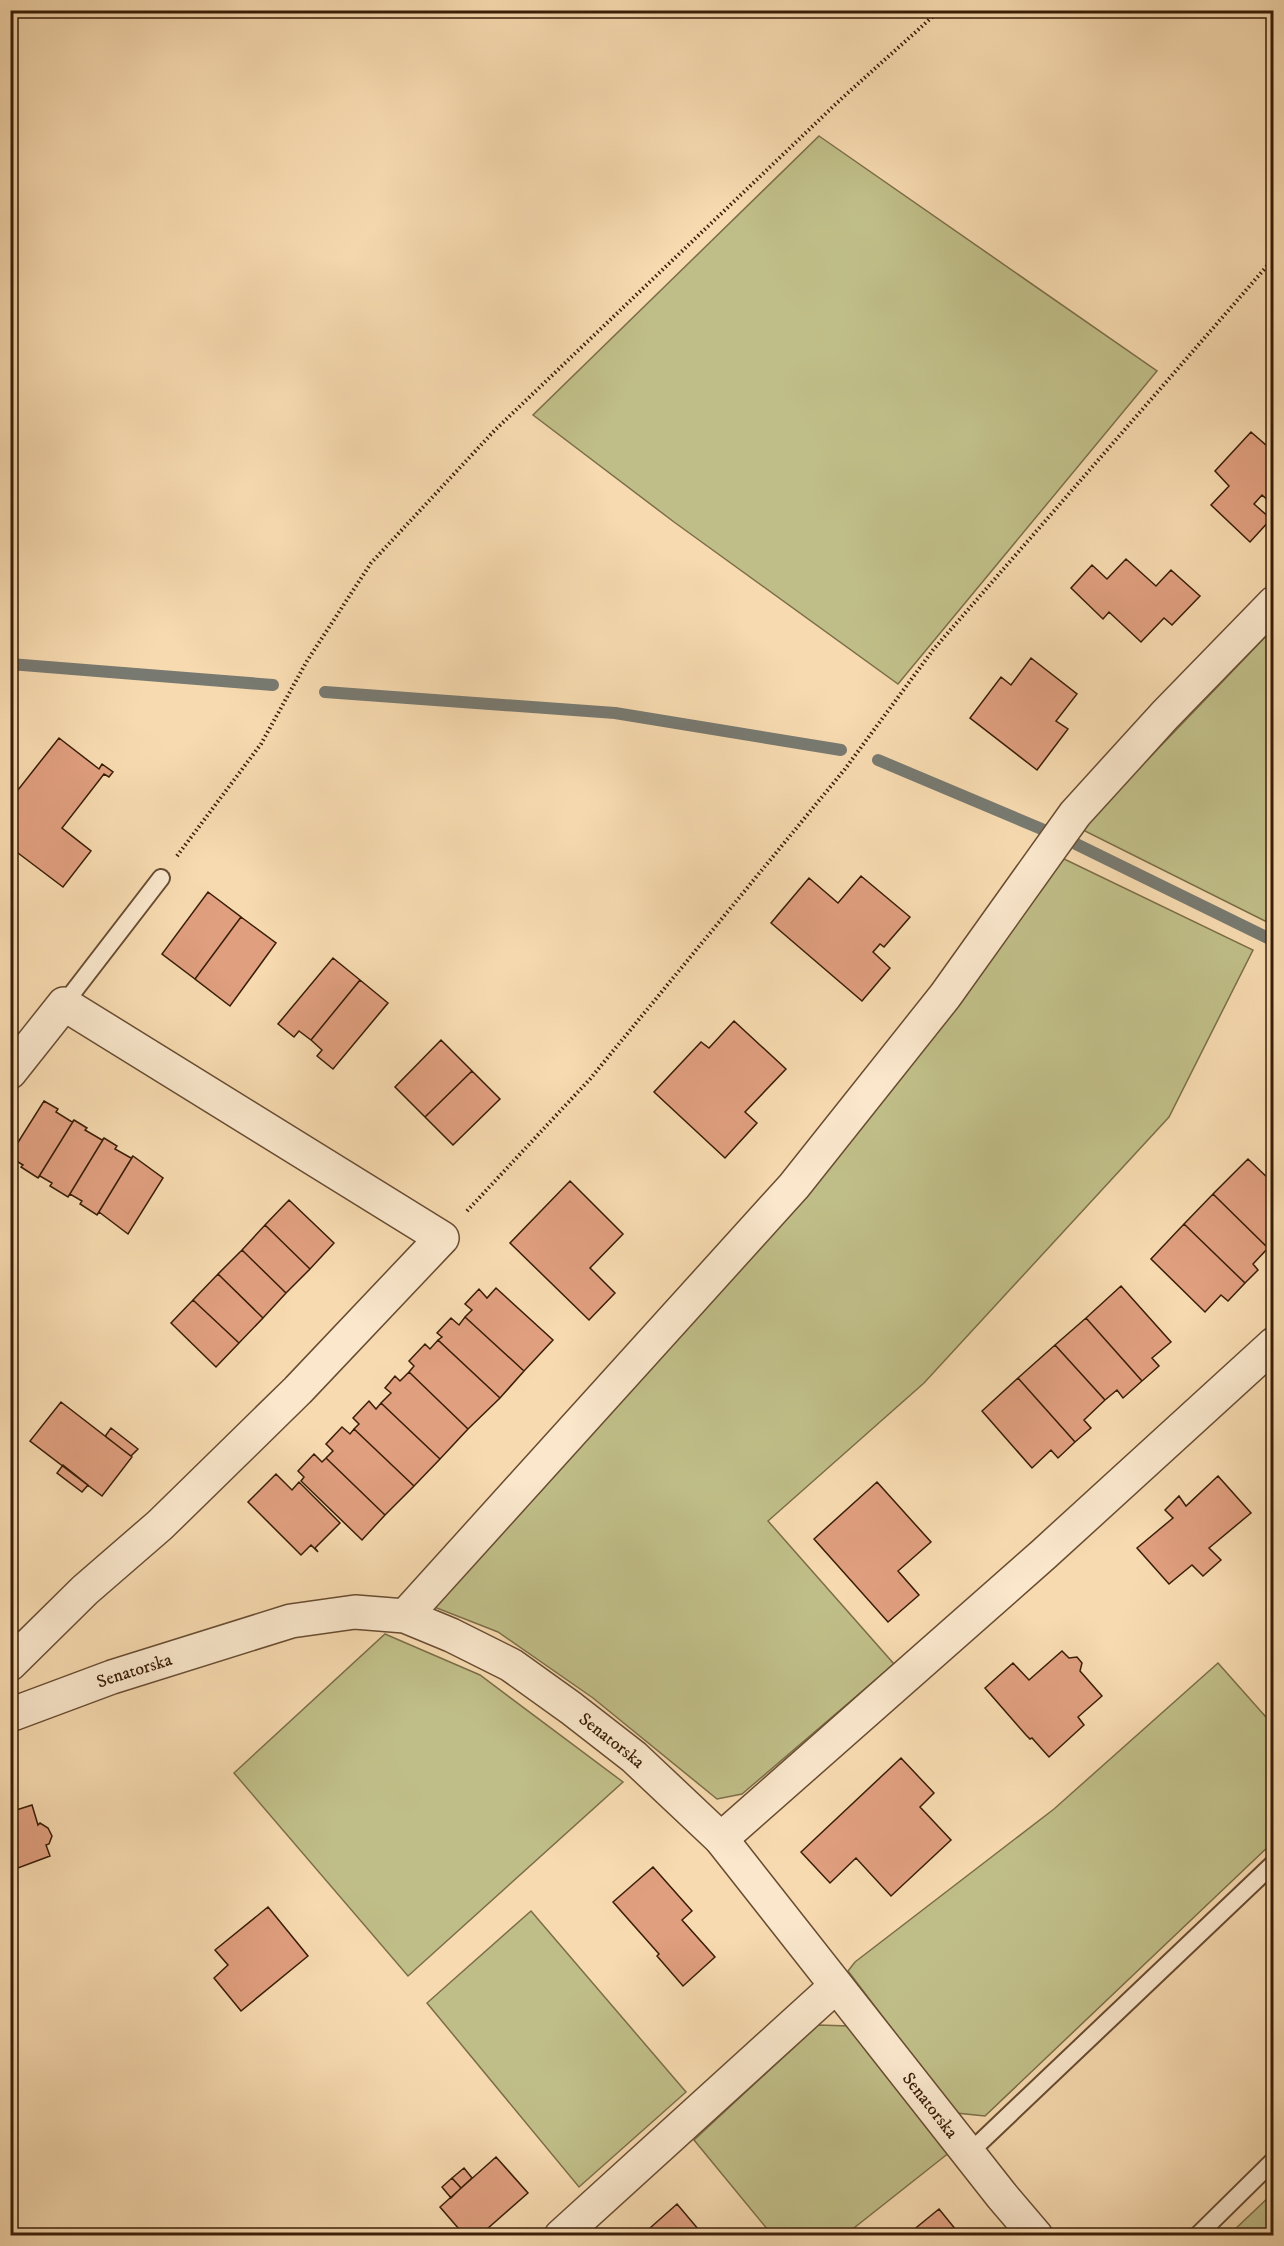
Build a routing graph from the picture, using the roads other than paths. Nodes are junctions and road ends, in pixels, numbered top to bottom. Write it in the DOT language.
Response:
graph roads {
  1 [pos="1274,603"];
  2 [pos="160,878"];
  3 [pos="64,1004"];
  4 [pos="10,1072"];
  5 [pos="1274,1344"];
  6 [pos="405,1616"];
  7 [pos="10,1664"];
  8 [pos="10,1715"];
  9 [pos="721,1839"];
  10 [pos="1274,1863"];
  11 [pos="837,1986"];
  12 [pos="969,2153"];
  13 [pos="1274,2160"];
  14 [pos="561,2235"];
  15 [pos="1036,2235"];
  16 [pos="1197,2235"];
  1 -- 6 [label="street"];
  2 -- 3 [label="lane"];
  3 -- 4 [label="street"];
  3 -- 7 [label="street"];
  5 -- 9 [label="street"];
  6 -- 8 [label="street, Senatorska"];
  6 -- 9 [label="street, Senatorska"];
  9 -- 11 [label="street, Senatorska"];
  10 -- 12 [label="lane"];
  11 -- 12 [label="street, Senatorska"];
  11 -- 14 [label="street"];
  12 -- 15 [label="street, Senatorska"];
  13 -- 16 [label="lane"];
}
